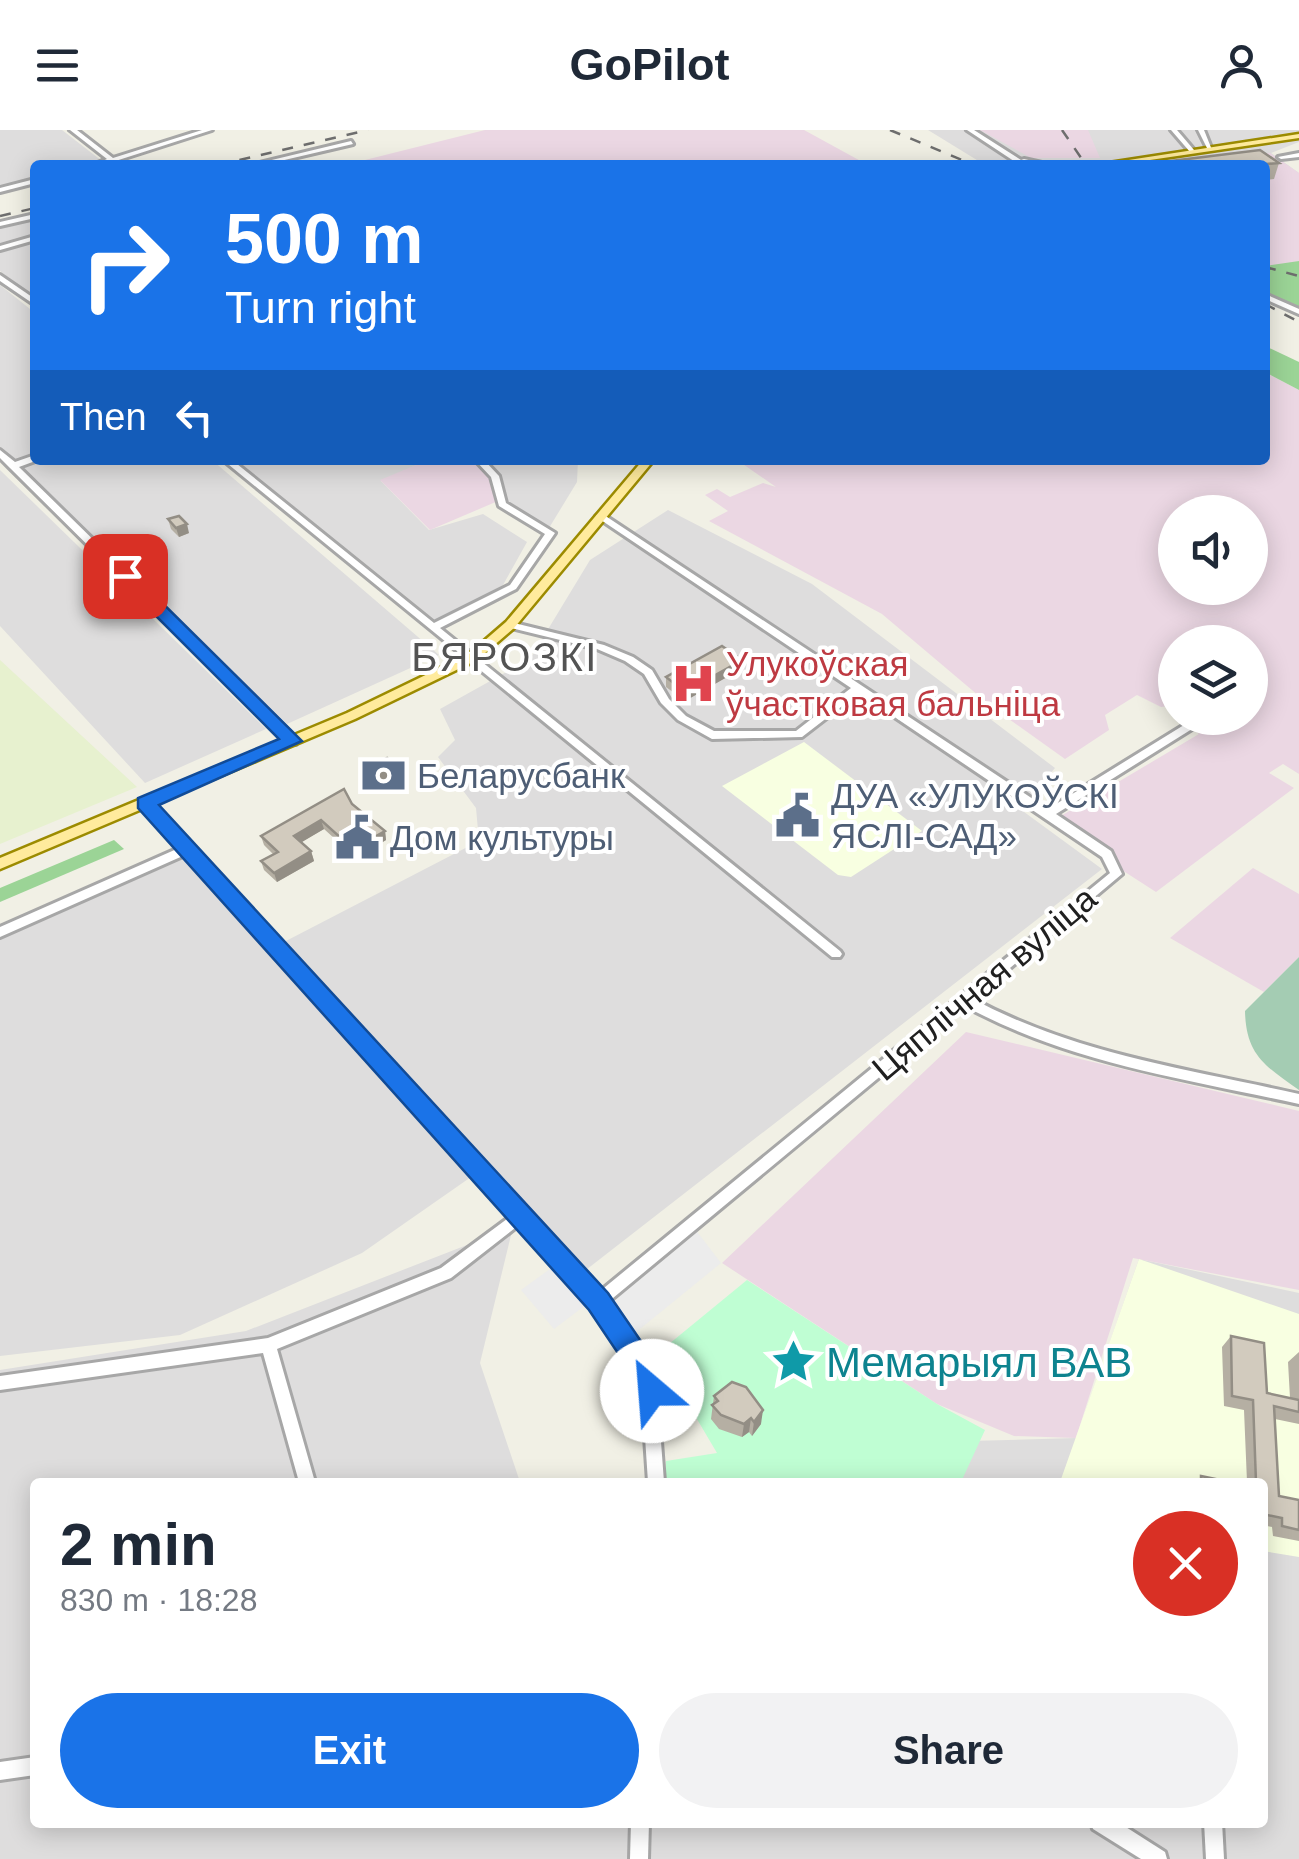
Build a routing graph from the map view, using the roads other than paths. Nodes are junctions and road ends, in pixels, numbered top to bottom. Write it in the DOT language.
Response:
graph roads {
  1 [pos="74,130"];
  2 [pos="209,130"];
  3 [pos="970,130"];
  4 [pos="1174,130"];
  5 [pos="1201,130"];
  6 [pos="177,132"];
  7 [pos="1299,136"];
  8 [pos="352,143"];
  9 [pos="1210,149"];
  10 [pos="1192,152"];
  11 [pos="1299,155"];
  12 [pos="1280,158"];
  13 [pos="113,160"];
  14 [pos="276,160"];
  15 [pos="1019,160"];
  16 [pos="1135,160"];
  17 [pos="30,182"];
  18 [pos="0,190"];
  19 [pos="30,217"];
  20 [pos="0,224"];
  21 [pos="30,239"];
  22 [pos="0,248"];
  23 [pos="0,277"];
  24 [pos="30,298"];
  25 [pos="1270,298"];
  26 [pos="1299,312"];
  27 [pos="0,453"];
  28 [pos="30,460"];
  29 [pos="234,465"];
  30 [pos="484,465"];
  31 [pos="645,465"];
  32 [pos="13,466"];
  33 [pos="601,516"];
  34 [pos="510,624"];
  35 [pos="436,626"];
  36 [pos="473,658"];
  37 [pos="857,689"];
  38 [pos="1173,735"];
  39 [pos="292,741"];
  40 [pos="145,803"];
  41 [pos="1046,814"];
  42 [pos="188,849"];
  43 [pos="0,864"];
  44 [pos="0,932"];
  45 [pos="836,954"];
  46 [pos="964,1000"];
  47 [pos="1299,1099"];
  48 [pos="520,1216"];
  49 [pos="598,1302"];
  50 [pos="268,1345"];
  51 [pos="0,1383"];
  52 [pos="306,1478"];
  53 [pos="656,1478"];
  54 [pos="30,1767"];
  55 [pos="0,1771"];
  56 [pos="640,1828"];
  57 [pos="1109,1828"];
  58 [pos="1214,1828"];
  59 [pos="640,1859"];
  60 [pos="1158,1859"];
  61 [pos="1214,1859"];
  1 -- 13 [label="street"];
  2 -- 6 [label="street"];
  3 -- 15 [label="street"];
  4 -- 10 [label="street"];
  5 -- 9 [label="street"];
  6 -- 13 [label="street"];
  7 -- 9 [label="main road"];
  8 -- 14 [label="street"];
  9 -- 10 [label="main road"];
  10 -- 16 [label="main road"];
  11 -- 12 [label="street"];
  17 -- 18 [label="street"];
  19 -- 20 [label="street"];
  21 -- 22 [label="street"];
  23 -- 24 [label="street"];
  25 -- 26 [label="street"];
  27 -- 32 [label="street"];
  28 -- 32 [label="street"];
  29 -- 35 [label="street"];
  30 -- 35 [label="street"];
  31 -- 33 [label="main road"];
  32 -- 39 [label="street"];
  33 -- 34 [label="main road"];
  33 -- 37 [label="street, Цяплічная вуліца"];
  34 -- 36 [label="main road"];
  34 -- 37 [label="street"];
  35 -- 36 [label="street"];
  36 -- 39 [label="main road"];
  36 -- 45 [label="street"];
  37 -- 41 [label="street, Цяплічная вуліца"];
  38 -- 41 [label="street"];
  39 -- 40 [label="main road"];
  40 -- 42 [label="street"];
  40 -- 43 [label="main road"];
  41 -- 46 [label="street, Цяплічная вуліца"];
  42 -- 44 [label="street"];
  42 -- 48 [label="street"];
  46 -- 47 [label="street"];
  46 -- 49 [label="street, Цяплічная вуліца"];
  48 -- 49 [label="street"];
  48 -- 50 [label="street"];
  49 -- 53 [label="street"];
  50 -- 51 [label="street"];
  50 -- 52 [label="street"];
  54 -- 55 [label="street"];
  56 -- 59 [label="street"];
  57 -- 60 [label="street"];
  58 -- 61 [label="street"];
}
